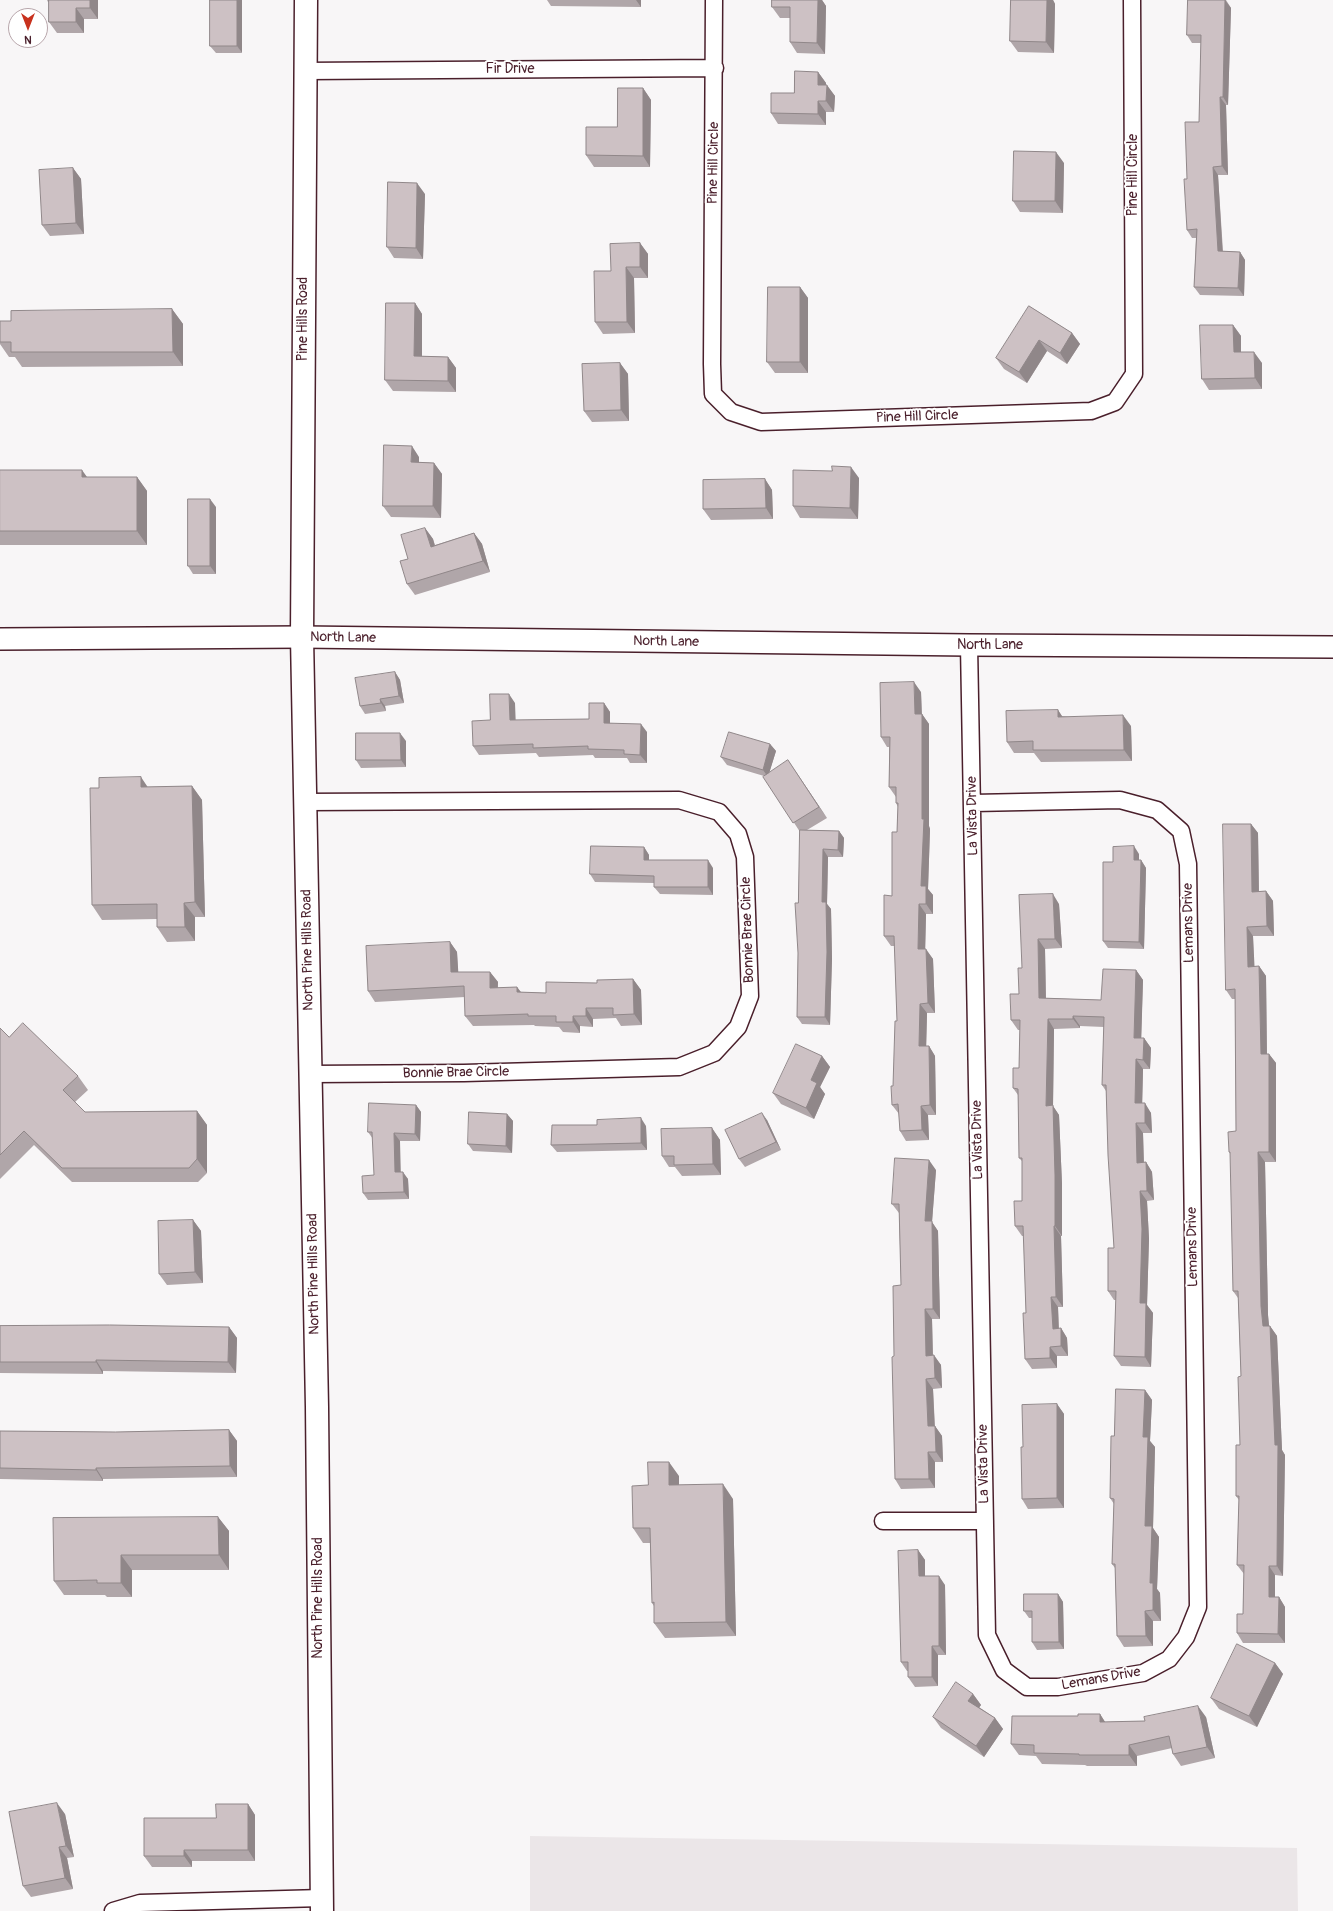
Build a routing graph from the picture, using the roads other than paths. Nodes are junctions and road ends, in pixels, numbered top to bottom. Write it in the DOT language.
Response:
graph roads {
  1 [pos="306,0"];
  2 [pos="714,0"];
  3 [pos="1132,0"];
  4 [pos="715,68"];
  5 [pos="305,71"];
  6 [pos="302,637"];
  7 [pos="0,640"];
  8 [pos="969,645"];
  9 [pos="1333,647"];
  10 [pos="305,802"];
  11 [pos="973,803"];
  12 [pos="310,1074"];
  13 [pos="883,1522"];
  14 [pos="985,1522"];
  15 [pos="987,1635"];
  16 [pos="322,1904"];
  17 [pos="113,1911"];
  1 -- 5 [label="main road, Pine Hills Road"];
  2 -- 4 [label="street, Pine Hill Circle"];
  3 -- 4 [label="street, Pine Hill Circle"];
  4 -- 5 [label="street, Fir Drive"];
  5 -- 6 [label="main road, Pine Hills Road"];
  6 -- 7 [label="street, North Lane"];
  6 -- 8 [label="street, North Lane"];
  6 -- 10 [label="main road, North Pine Hills Road"];
  8 -- 9 [label="street, North Lane"];
  8 -- 11 [label="street, La Vista Drive"];
  10 -- 12 [label="main road, North Pine Hills Road"];
  10 -- 12 [label="street, Bonnie Brae Circle"];
  11 -- 14 [label="street, La Vista Drive"];
  11 -- 15 [label="street, Lemans Drive"];
  12 -- 16 [label="main road, North Pine Hills Road"];
  13 -- 14 [label="street"];
  14 -- 15 [label="street, La Vista Drive"];
  16 -- 17 [label="street"];
}
